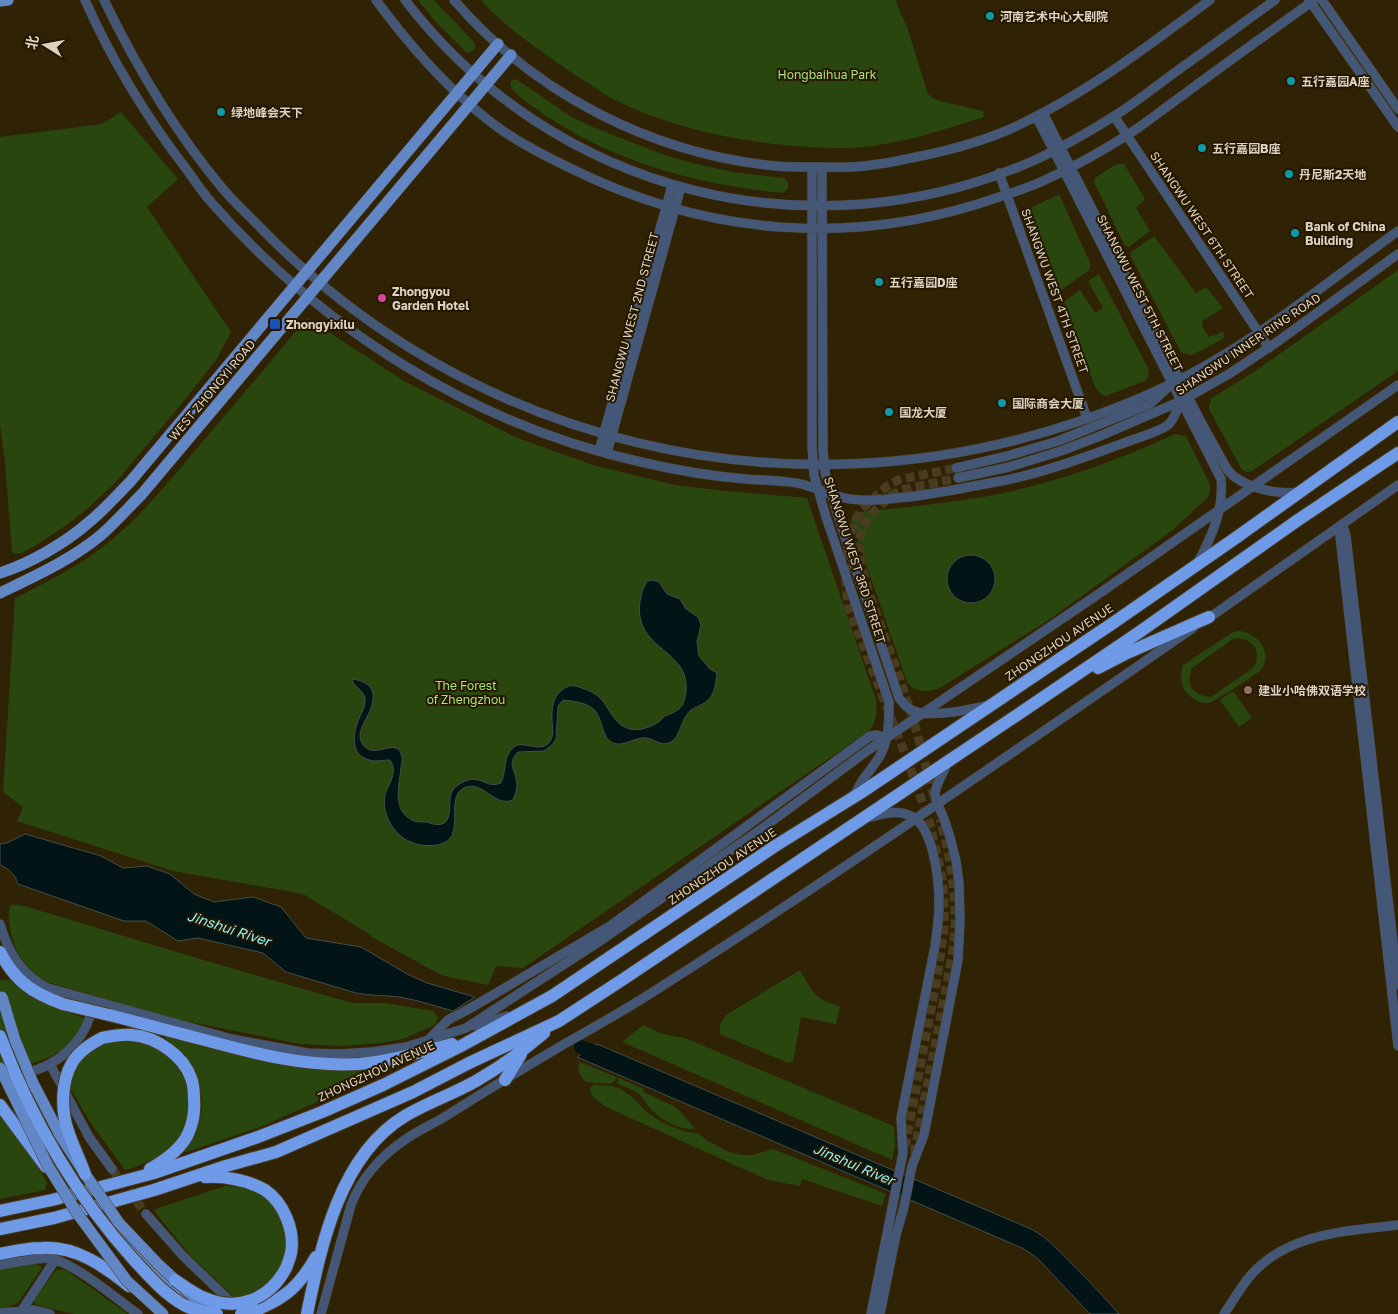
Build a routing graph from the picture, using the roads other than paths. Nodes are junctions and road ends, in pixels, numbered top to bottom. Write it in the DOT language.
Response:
graph roads {
  1 [pos="8,0"];
  2 [pos="85,0"];
  3 [pos="104,0"];
  4 [pos="376,0"];
  5 [pos="405,0"];
  6 [pos="454,0"];
  7 [pos="1210,0"];
  8 [pos="1275,0"];
  9 [pos="1322,0"];
  10 [pos="0,1"];
  11 [pos="1311,1"];
  12 [pos="498,44"];
  13 [pos="511,55"];
  14 [pos="473,74"];
  15 [pos="486,84"];
  16 [pos="457,93"];
  17 [pos="470,104"];
  18 [pos="1398,109"];
  19 [pos="1040,114"];
  20 [pos="1114,116"];
  21 [pos="1398,127"];
  22 [pos="1126,135"];
  23 [pos="1057,148"];
  24 [pos="817,167"];
  25 [pos="1067,169"];
  26 [pos="999,173"];
  27 [pos="677,186"];
  28 [pos="1007,195"];
  29 [pos="817,205"];
  30 [pos="671,208"];
  31 [pos="817,228"];
  32 [pos="1398,231"];
  33 [pos="1398,254"];
  34 [pos="307,272"];
  35 [pos="320,283"];
  36 [pos="295,286"];
  37 [pos="308,297"];
  38 [pos="1259,332"];
  39 [pos="1270,348"];
  40 [pos="1176,381"];
  41 [pos="1398,385"];
  42 [pos="1185,399"];
  43 [pos="1087,418"];
  44 [pos="1398,422"];
  45 [pos="608,435"];
  46 [pos="603,452"];
  47 [pos="1398,453"];
  48 [pos="813,463"];
  49 [pos="824,464"];
  50 [pos="956,468"];
  51 [pos="958,478"];
  52 [pos="1398,485"];
  53 [pos="1253,486"];
  54 [pos="819,490"];
  55 [pos="1300,492"];
  56 [pos="832,496"];
  57 [pos="1220,509"];
  58 [pos="1342,524"];
  59 [pos="1196,565"];
  60 [pos="0,573"];
  61 [pos="0,593"];
  62 [pos="1209,617"];
  63 [pos="1051,692"];
  64 [pos="993,704"];
  65 [pos="924,712"];
  66 [pos="886,738"];
  67 [pos="949,760"];
  68 [pos="853,798"];
  69 [pos="938,804"];
  70 [pos="916,818"];
  71 [pos="860,819"];
  72 [pos="0,924"];
  73 [pos="1396,941"];
  74 [pos="0,952"];
  75 [pos="1398,985"];
  76 [pos="1,993"];
  77 [pos="95,1001"];
  78 [pos="558,1022"];
  79 [pos="470,1031"];
  80 [pos="0,1036"];
  81 [pos="429,1039"];
  82 [pos="1398,1046"];
  83 [pos="522,1052"];
  84 [pos="50,1064"];
  85 [pos="0,1068"];
  86 [pos="0,1078"];
  87 [pos="505,1080"];
  88 [pos="0,1104"];
  89 [pos="112,1169"];
  90 [pos="85,1174"];
  91 [pos="187,1179"];
  92 [pos="131,1180"];
  93 [pos="64,1192"];
  94 [pos="0,1211"];
  95 [pos="146,1214"];
  96 [pos="119,1223"];
  97 [pos="1398,1225"];
  98 [pos="0,1229"];
  99 [pos="325,1240"];
  100 [pos="0,1254"];
  101 [pos="55,1260"];
  102 [pos="0,1265"];
  103 [pos="175,1280"];
  104 [pos="22,1310"];
  105 [pos="10,1313"];
  106 [pos="162,1313"];
  107 [pos="247,1313"];
  108 [pos="0,1314"];
  109 [pos="50,1314"];
  110 [pos="138,1314"];
  111 [pos="196,1314"];
  112 [pos="212,1314"];
  113 [pos="217,1314"];
  114 [pos="307,1314"];
  115 [pos="321,1314"];
  116 [pos="871,1314"];
  117 [pos="880,1314"];
  118 [pos="1224,1314"];
  1 -- 10 [label="main road"];
  2 -- 36 [label="street, SHANGWU INNER RING ROAD"];
  3 -- 34 [label="street, SHANGWU INNER RING ROAD"];
  4 -- 16 [label="street"];
  5 -- 14 [label="street"];
  6 -- 12 [label="street"];
  7 -- 19 [label="street"];
  8 -- 20 [label="street"];
  9 -- 18 [label="street"];
  11 -- 21 [label="street"];
  11 -- 22 [label="street"];
  12 -- 13 [label="street"];
  12 -- 14 [label="main road, WEST ZHONGYI ROAD"];
  13 -- 15 [label="main road, WEST ZHONGYI ROAD"];
  13 -- 24 [label="street"];
  14 -- 15 [label="street"];
  14 -- 16 [label="main road, WEST ZHONGYI ROAD"];
  15 -- 17 [label="main road, WEST ZHONGYI ROAD"];
  15 -- 27 [label="street"];
  16 -- 17 [label="street"];
  16 -- 34 [label="main road, WEST ZHONGYI ROAD"];
  17 -- 30 [label="street"];
  17 -- 35 [label="main road, WEST ZHONGYI ROAD"];
  19 -- 23 [label="street, SHANGWU WEST 5TH STREET"];
  19 -- 24 [label="street"];
  20 -- 22 [label="street, SHANGWU WEST 6TH STREET"];
  20 -- 23 [label="street"];
  22 -- 25 [label="street"];
  22 -- 38 [label="street, SHANGWU WEST 6TH STREET"];
  23 -- 25 [label="street, SHANGWU WEST 5TH STREET"];
  23 -- 26 [label="street"];
  24 -- 29 [label="street, SHANGWU WEST 3RD STREET"];
  25 -- 28 [label="street"];
  25 -- 40 [label="street, SHANGWU WEST 5TH STREET"];
  26 -- 28 [label="street, SHANGWU WEST 4TH STREET"];
  26 -- 29 [label="street"];
  27 -- 29 [label="street"];
  27 -- 30 [label="street, SHANGWU WEST 2ND STREET"];
  28 -- 31 [label="street"];
  28 -- 43 [label="street, SHANGWU WEST 4TH STREET"];
  29 -- 31 [label="street, SHANGWU WEST 3RD STREET"];
  30 -- 31 [label="street"];
  30 -- 45 [label="street, SHANGWU WEST 2ND STREET"];
  31 -- 48 [label="street, SHANGWU WEST 3RD STREET"];
  31 -- 49 [label="street, SHANGWU WEST 3RD STREET"];
  32 -- 38 [label="street, SHANGWU INNER RING ROAD"];
  33 -- 39 [label="street, SHANGWU INNER RING ROAD"];
  34 -- 35 [label="street, SHANGWU INNER RING ROAD"];
  34 -- 36 [label="main road, WEST ZHONGYI ROAD"];
  35 -- 37 [label="main road, WEST ZHONGYI ROAD"];
  35 -- 45 [label="street, SHANGWU INNER RING ROAD"];
  36 -- 37 [label="street, SHANGWU INNER RING ROAD"];
  36 -- 60 [label="main road, WEST ZHONGYI ROAD"];
  37 -- 46 [label="street, SHANGWU INNER RING ROAD"];
  37 -- 61 [label="main road, WEST ZHONGYI ROAD"];
  38 -- 39 [label="street, SHANGWU WEST 6TH STREET"];
  38 -- 40 [label="street, SHANGWU INNER RING ROAD"];
  39 -- 42 [label="street, SHANGWU INNER RING ROAD"];
  40 -- 42 [label="street, SHANGWU WEST 5TH STREET"];
  40 -- 43 [label="street, SHANGWU INNER RING ROAD"];
  40 -- 50 [label="street"];
  41 -- 53 [label="street"];
  42 -- 51 [label="street"];
  42 -- 53 [label="street, SHANGWU WEST 5TH STREET"];
  42 -- 56 [label="street, SHANGWU INNER RING ROAD"];
  42 -- 57 [label="street, SHANGWU WEST 5TH STREET"];
  43 -- 49 [label="street, SHANGWU INNER RING ROAD"];
  44 -- 55 [label="highway, ZHONGZHOU AVENUE"];
  45 -- 46 [label="street, SHANGWU WEST 2ND STREET"];
  45 -- 48 [label="street, SHANGWU INNER RING ROAD"];
  46 -- 54 [label="street, SHANGWU INNER RING ROAD"];
  47 -- 63 [label="highway"];
  48 -- 49 [label="street, SHANGWU INNER RING ROAD"];
  48 -- 54 [label="street, SHANGWU WEST 3RD STREET"];
  49 -- 56 [label="street, SHANGWU WEST 3RD STREET"];
  52 -- 58 [label="street"];
  53 -- 55 [label="street, SHANGWU WEST 5TH STREET"];
  53 -- 57 [label="street"];
  54 -- 56 [label="street, SHANGWU INNER RING ROAD"];
  54 -- 66 [label="street, SHANGWU WEST 3RD STREET"];
  55 -- 59 [label="highway, ZHONGZHOU AVENUE"];
  56 -- 65 [label="street, SHANGWU WEST 3RD STREET"];
  57 -- 59 [label="street, SHANGWU WEST 5TH STREET"];
  57 -- 65 [label="street"];
  58 -- 62 [label="street"];
  58 -- 73 [label="street"];
  58 -- 82 [label="street"];
  59 -- 64 [label="highway, ZHONGZHOU AVENUE"];
  62 -- 63 [label="highway"];
  62 -- 69 [label="street"];
  63 -- 67 [label="highway"];
  64 -- 65 [label="street, SHANGWU WEST 3RD STREET"];
  64 -- 68 [label="highway, ZHONGZHOU AVENUE"];
  65 -- 66 [label="street"];
  66 -- 68 [label="street, SHANGWU WEST 3RD STREET"];
  66 -- 79 [label="street"];
  66 -- 81 [label="street"];
  67 -- 69 [label="street"];
  67 -- 71 [label="highway"];
  68 -- 79 [label="highway, ZHONGZHOU AVENUE"];
  69 -- 70 [label="street"];
  69 -- 117 [label="street"];
  70 -- 71 [label="street"];
  70 -- 87 [label="street"];
  70 -- 116 [label="street"];
  71 -- 78 [label="highway"];
  72 -- 77 [label="street"];
  73 -- 75 [label="street"];
  74 -- 79 [label="highway, bridge"];
  76 -- 90 [label="main road, bridge"];
  77 -- 81 [label="street"];
  77 -- 84 [label="street"];
  78 -- 83 [label="highway"];
  78 -- 91 [label="highway"];
  79 -- 81 [label="street"];
  79 -- 92 [label="highway, ZHONGZHOU AVENUE"];
  80 -- 113 [label="highway, bridge"];
  83 -- 87 [label="highway"];
  83 -- 99 [label="highway"];
  84 -- 86 [label="street"];
  84 -- 89 [label="street"];
  85 -- 93 [label="main road, bridge"];
  87 -- 115 [label="street"];
  88 -- 93 [label="highway, bridge"];
  90 -- 92 [label="highway, bridge"];
  90 -- 96 [label="main road, bridge"];
  91 -- 98 [label="highway"];
  91 -- 103 [label="highway, bridge"];
  92 -- 94 [label="highway, ZHONGZHOU AVENUE"];
  93 -- 106 [label="main road, bridge"];
  95 -- 107 [label="street"];
  96 -- 103 [label="main road, bridge"];
  96 -- 111 [label="main road, bridge"];
  97 -- 118 [label="street"];
  99 -- 107 [label="highway"];
  99 -- 114 [label="highway"];
  100 -- 106 [label="highway, bridge"];
  101 -- 102 [label="street"];
  101 -- 104 [label="street"];
  101 -- 110 [label="street"];
  103 -- 112 [label="main road, bridge"];
  104 -- 105 [label="street"];
  104 -- 109 [label="street"];
  105 -- 108 [label="street"];
}
